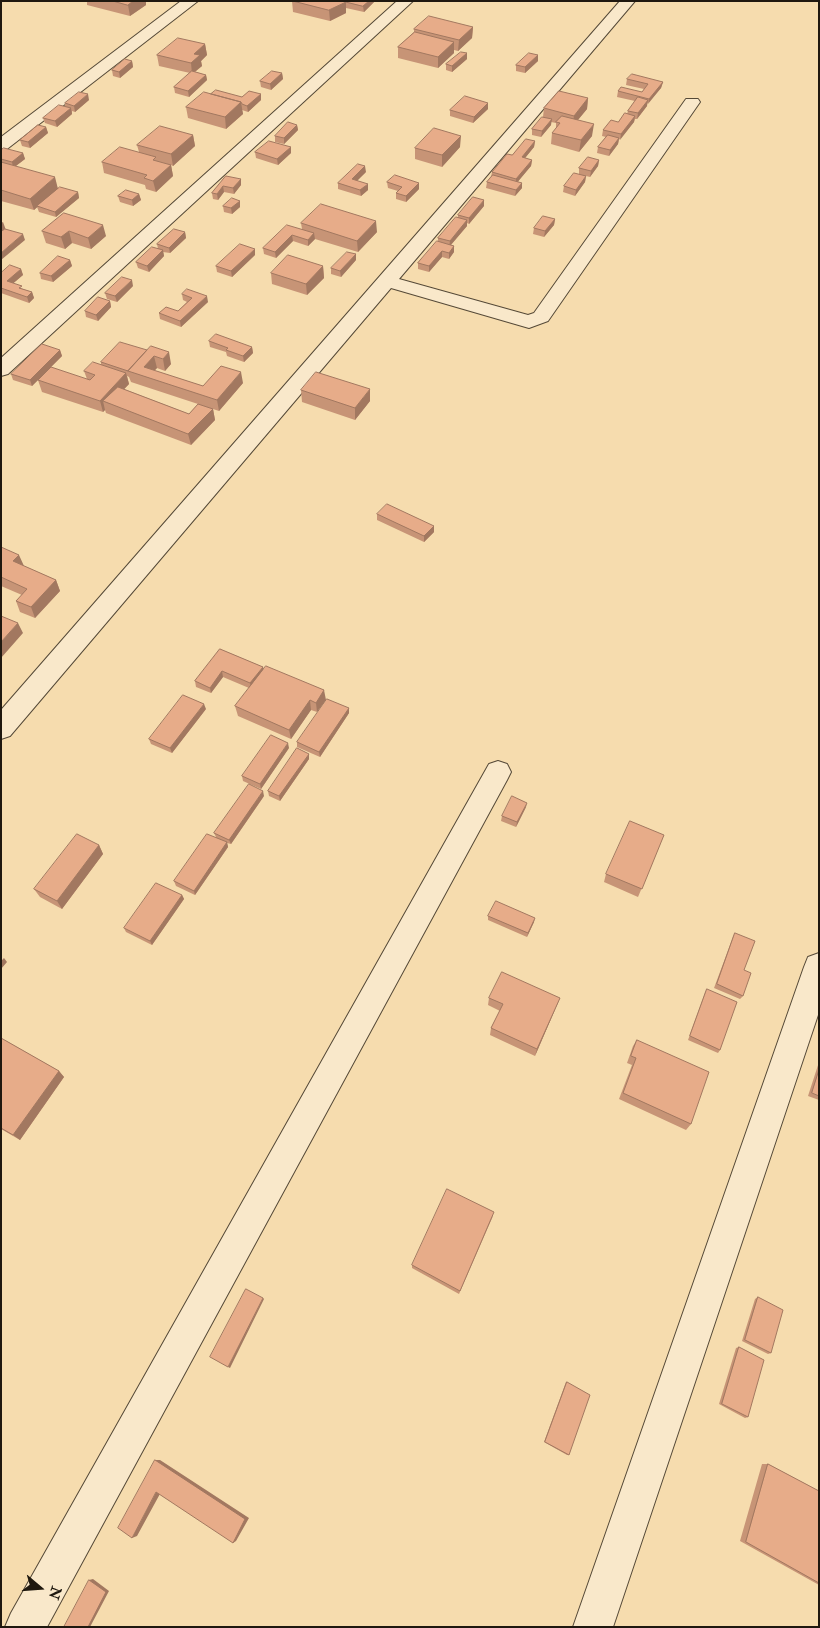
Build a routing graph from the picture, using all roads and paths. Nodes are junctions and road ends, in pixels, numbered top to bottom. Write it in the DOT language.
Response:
graph roads {
  1 [pos="191,1"];
  2 [pos="406,1"];
  3 [pos="628,1"];
  4 [pos="692,102"];
  5 [pos="1,145"];
  6 [pos="386,281"];
  7 [pos="1,369"];
  8 [pos="1,728"];
  9 [pos="498,772"];
  10 [pos="819,967"];
  11 [pos="25,1627"];
  12 [pos="593,1627"];
  1 -- 5 [label="street"];
  2 -- 7 [label="street"];
  3 -- 6 [label="street"];
  4 -- 6 [label="street"];
  6 -- 8 [label="street"];
  9 -- 11 [label="street"];
  10 -- 12 [label="street"];
}
